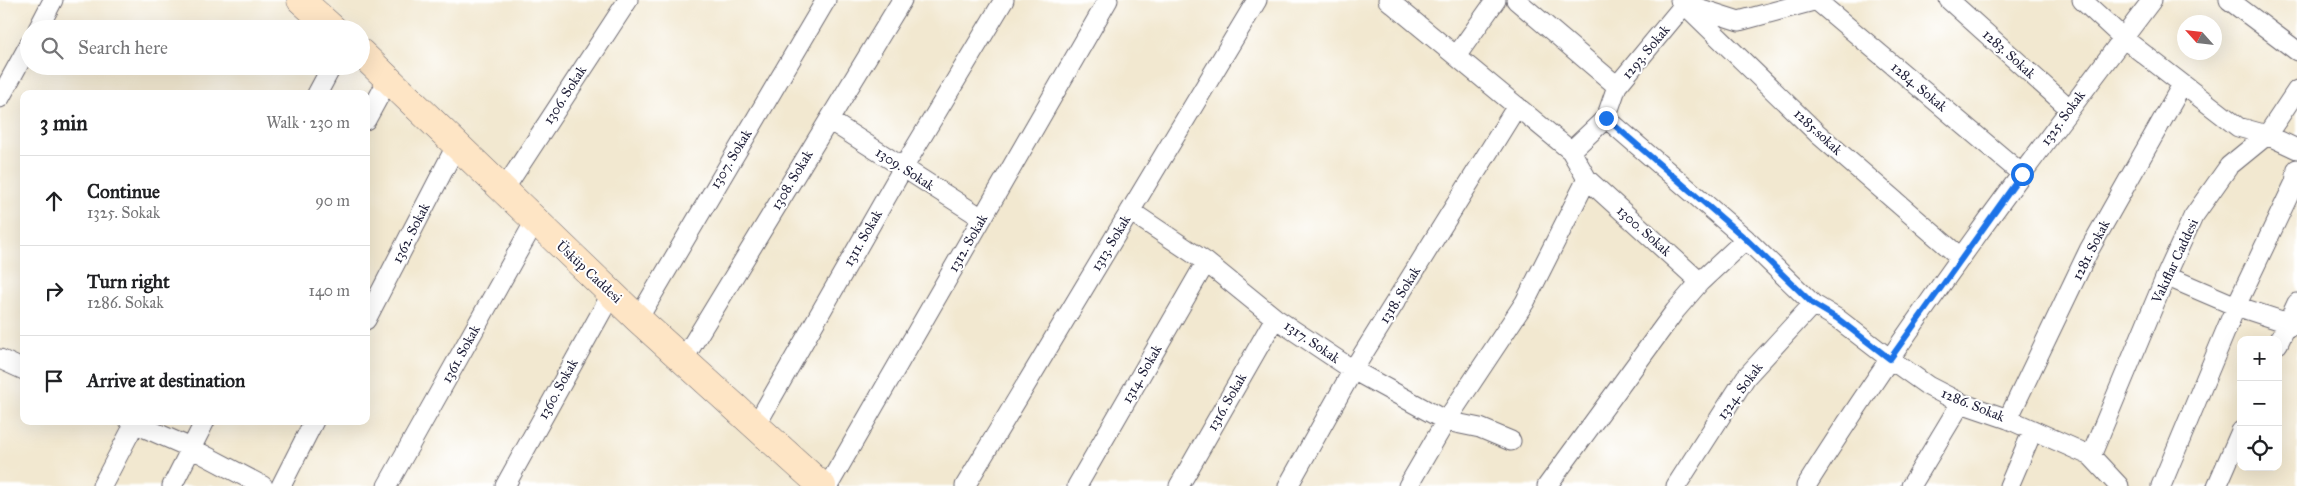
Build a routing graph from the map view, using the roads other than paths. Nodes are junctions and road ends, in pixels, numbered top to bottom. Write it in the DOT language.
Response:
graph roads {
  1 [pos="54,0"];
  2 [pos="301,0"];
  3 [pos="628,0"];
  4 [pos="826,0"];
  5 [pos="902,0"];
  6 [pos="1004,0"];
  7 [pos="1108,0"];
  8 [pos="1257,0"];
  9 [pos="1388,0"];
  10 [pos="1496,0"];
  11 [pos="1516,0"];
  12 [pos="1817,0"];
  13 [pos="1949,0"];
  14 [pos="2082,0"];
  15 [pos="2152,0"];
  16 [pos="2229,0"];
  17 [pos="1685,1"];
  18 [pos="43,20"];
  19 [pos="323,20"];
  20 [pos="2123,38"];
  21 [pos="2297,51"];
  22 [pos="1457,55"];
  23 [pos="20,61"];
  24 [pos="370,61"];
  25 [pos="327,75"];
  26 [pos="389,78"];
  27 [pos="2182,85"];
  28 [pos="1617,86"];
  29 [pos="319,90"];
  30 [pos="2297,90"];
  31 [pos="0,98"];
  32 [pos="1517,106"];
  33 [pos="2069,108"];
  34 [pos="370,113"];
  35 [pos="1606,118"];
  36 [pos="829,120"];
  37 [pos="2267,135"];
  38 [pos="456,146"];
  39 [pos="2297,149"];
  40 [pos="1571,151"];
  41 [pos="903,168"];
  42 [pos="2297,169"];
  43 [pos="2022,174"];
  44 [pos="1587,179"];
  45 [pos="502,190"];
  46 [pos="1130,211"];
  47 [pos="982,218"];
  48 [pos="535,221"];
  49 [pos="1746,239"];
  50 [pos="1961,258"];
  51 [pos="1206,262"];
  52 [pos="2166,276"];
  53 [pos="1700,282"];
  54 [pos="612,292"];
  55 [pos="2297,303"];
  56 [pos="1813,304"];
  57 [pos="2236,306"];
  58 [pos="370,312"];
  59 [pos="1275,318"];
  60 [pos="638,319"];
  61 [pos="2292,324"];
  62 [pos="2282,338"];
  63 [pos="0,359"];
  64 [pos="1890,359"];
  65 [pos="683,360"];
  66 [pos="20,368"];
  67 [pos="1353,370"];
  68 [pos="1961,403"];
  69 [pos="2008,419"];
  70 [pos="1446,421"];
  71 [pos="132,425"];
  72 [pos="140,425"];
  73 [pos="203,425"];
  74 [pos="312,425"];
  75 [pos="755,427"];
  76 [pos="2032,430"];
  77 [pos="2237,440"];
  78 [pos="1511,442"];
  79 [pos="191,448"];
  80 [pos="2091,456"];
  81 [pos="2116,485"];
  82 [pos="102,486"];
  83 [pos="172,486"];
  84 [pos="263,486"];
  85 [pos="281,486"];
  86 [pos="387,486"];
  87 [pos="505,486"];
  88 [pos="822,486"];
  89 [pos="828,486"];
  90 [pos="965,486"];
  91 [pos="1077,486"];
  92 [pos="1179,486"];
  93 [pos="1288,486"];
  94 [pos="1408,486"];
  95 [pos="1547,486"];
  96 [pos="1676,486"];
  97 [pos="1806,486"];
  98 [pos="1911,486"];
  99 [pos="2008,486"];
  100 [pos="2161,486"];
  101 [pos="2217,486"];
  1 -- 18 [label="street"];
  2 -- 19 [label="street"];
  3 -- 45 [label="street, 1306. Sokak"];
  4 -- 60 [label="street, 1307. Sokak"];
  5 -- 36 [label="street, 1308. Sokak"];
  6 -- 41 [label="street, 1311. Sokak"];
  7 -- 47 [label="street, 1312. Sokak"];
  8 -- 46 [label="street, 1313. Sokak"];
  9 -- 22 [label="street"];
  10 -- 22 [label="street"];
  11 -- 28 [label="street"];
  12 -- 17 [label="street"];
  12 -- 43 [label="street, 1284. Sokak"];
  13 -- 33 [label="street, 1283. Sokak"];
  14 -- 20 [label="street"];
  15 -- 20 [label="street, 1325. Sokak"];
  16 -- 21 [label="street"];
  17 -- 28 [label="street, 1293. Sokak"];
  17 -- 50 [label="street, 1285.sokak"];
  20 -- 27 [label="street"];
  20 -- 33 [label="street, 1325. Sokak"];
  22 -- 32 [label="street"];
  23 -- 31 [label="street"];
  24 -- 26 [label="street, Üsküp Caddesi"];
  25 -- 29 [label="street"];
  26 -- 34 [label="street"];
  26 -- 38 [label="street, Üsküp Caddesi"];
  27 -- 37 [label="street"];
  27 -- 69 [label="street, 1281. Sokak"];
  28 -- 35 [label="street, 1293. Sokak"];
  30 -- 37 [label="street, Vakıflar Caddesi"];
  32 -- 40 [label="street"];
  32 -- 67 [label="street, 1318. Sokak"];
  33 -- 43 [label="street, 1325. Sokak"];
  35 -- 40 [label="street, 1293. Sokak"];
  35 -- 49 [label="street, 1286. Sokak"];
  36 -- 41 [label="street, 1309. Sokak"];
  36 -- 65 [label="street, 1308. Sokak"];
  37 -- 39 [label="street"];
  37 -- 52 [label="street, Vakıflar Caddesi"];
  38 -- 45 [label="street, Üsküp Caddesi"];
  38 -- 58 [label="street, 1362. Sokak"];
  40 -- 44 [label="street, 1300. Sokak"];
  41 -- 47 [label="street, 1309. Sokak"];
  41 -- 75 [label="street, 1311. Sokak"];
  42 -- 57 [label="street"];
  43 -- 50 [label="street, 1325. Sokak"];
  44 -- 53 [label="street, 1300. Sokak"];
  44 -- 70 [label="street"];
  45 -- 48 [label="street, Üsküp Caddesi"];
  46 -- 51 [label="street, 1317. Sokak"];
  46 -- 90 [label="street, 1313. Sokak"];
  47 -- 89 [label="street, 1312. Sokak"];
  48 -- 54 [label="street, Üsküp Caddesi"];
  48 -- 86 [label="street, 1361. Sokak"];
  49 -- 53 [label="street"];
  49 -- 56 [label="street, 1286. Sokak"];
  50 -- 64 [label="street, 1325. Sokak"];
  51 -- 59 [label="street, 1317. Sokak"];
  51 -- 91 [label="street, 1314. Sokak"];
  52 -- 57 [label="street"];
  52 -- 80 [label="street, Vakıflar Caddesi"];
  53 -- 95 [label="street"];
  54 -- 60 [label="street, Üsküp Caddesi"];
  54 -- 87 [label="street, 1360. Sokak"];
  55 -- 61 [label="street"];
  56 -- 64 [label="street, 1286. Sokak"];
  56 -- 96 [label="street, 1324. Sokak"];
  57 -- 61 [label="street"];
  57 -- 100 [label="street"];
  59 -- 67 [label="street, 1317. Sokak"];
  59 -- 92 [label="street, 1316. Sokak"];
  60 -- 65 [label="street, Üsküp Caddesi"];
  61 -- 62 [label="street"];
  63 -- 66 [label="street"];
  64 -- 68 [label="street, 1286. Sokak"];
  64 -- 97 [label="street, 1325. Sokak"];
  65 -- 75 [label="street, Üsküp Caddesi"];
  67 -- 70 [label="street, 1317. Sokak"];
  67 -- 93 [label="street, 1318. Sokak"];
  68 -- 69 [label="street, 1286. Sokak"];
  68 -- 98 [label="street"];
  69 -- 76 [label="street, 1286. Sokak"];
  70 -- 78 [label="street, 1317. Sokak"];
  70 -- 94 [label="street"];
  71 -- 82 [label="street"];
  72 -- 79 [label="street"];
  73 -- 79 [label="street"];
  74 -- 85 [label="street"];
  75 -- 88 [label="street, Üsküp Caddesi"];
  76 -- 80 [label="street, 1286. Sokak"];
  76 -- 99 [label="street"];
  77 -- 101 [label="street"];
  79 -- 83 [label="street"];
  79 -- 84 [label="street"];
  80 -- 81 [label="street, 1286. Sokak"];
}
